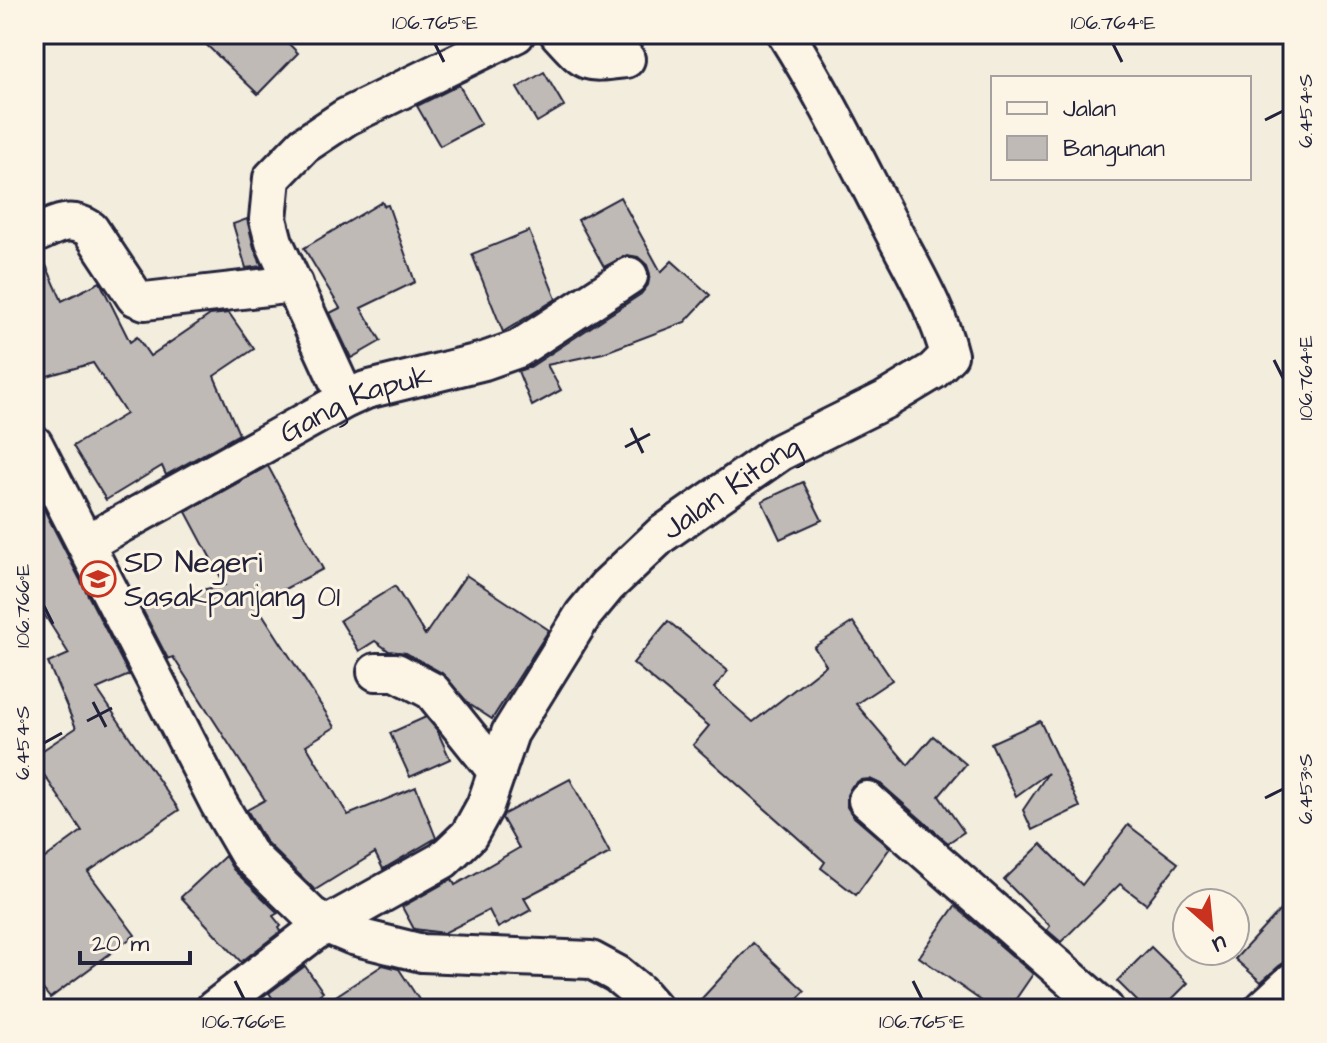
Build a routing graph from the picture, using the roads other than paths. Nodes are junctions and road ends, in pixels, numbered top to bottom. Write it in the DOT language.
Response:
graph roads {
  1 [pos="516,34"];
  2 [pos="559,34"];
  3 [pos="786,34"];
  4 [pos="626,59"];
  5 [pos="34,235"];
  6 [pos="629,276"];
  7 [pos="294,284"];
  8 [pos="346,399"];
  9 [pos="34,444"];
  10 [pos="87,543"];
  11 [pos="376,672"];
  12 [pos="497,772"];
  13 [pos="867,800"];
  14 [pos="327,925"];
  15 [pos="1293,981"];
  16 [pos="214,1009"];
  17 [pos="654,1009"];
  18 [pos="1105,1009"];
  19 [pos="1263,1009"];
  1 -- 7 [label="street"];
  2 -- 4 [label="street"];
  3 -- 12 [label="street, Jalan Kitong"];
  5 -- 7 [label="street"];
  6 -- 8 [label="street, Gang Kapuk"];
  7 -- 8 [label="street"];
  8 -- 10 [label="street, Gang Kapuk"];
  9 -- 10 [label="street"];
  10 -- 14 [label="street"];
  11 -- 12 [label="street"];
  12 -- 14 [label="street, Jalan Kitong"];
  13 -- 18 [label="street"];
  14 -- 16 [label="street, Jalan Kitong"];
  14 -- 17 [label="street"];
  15 -- 19 [label="street"];
}
